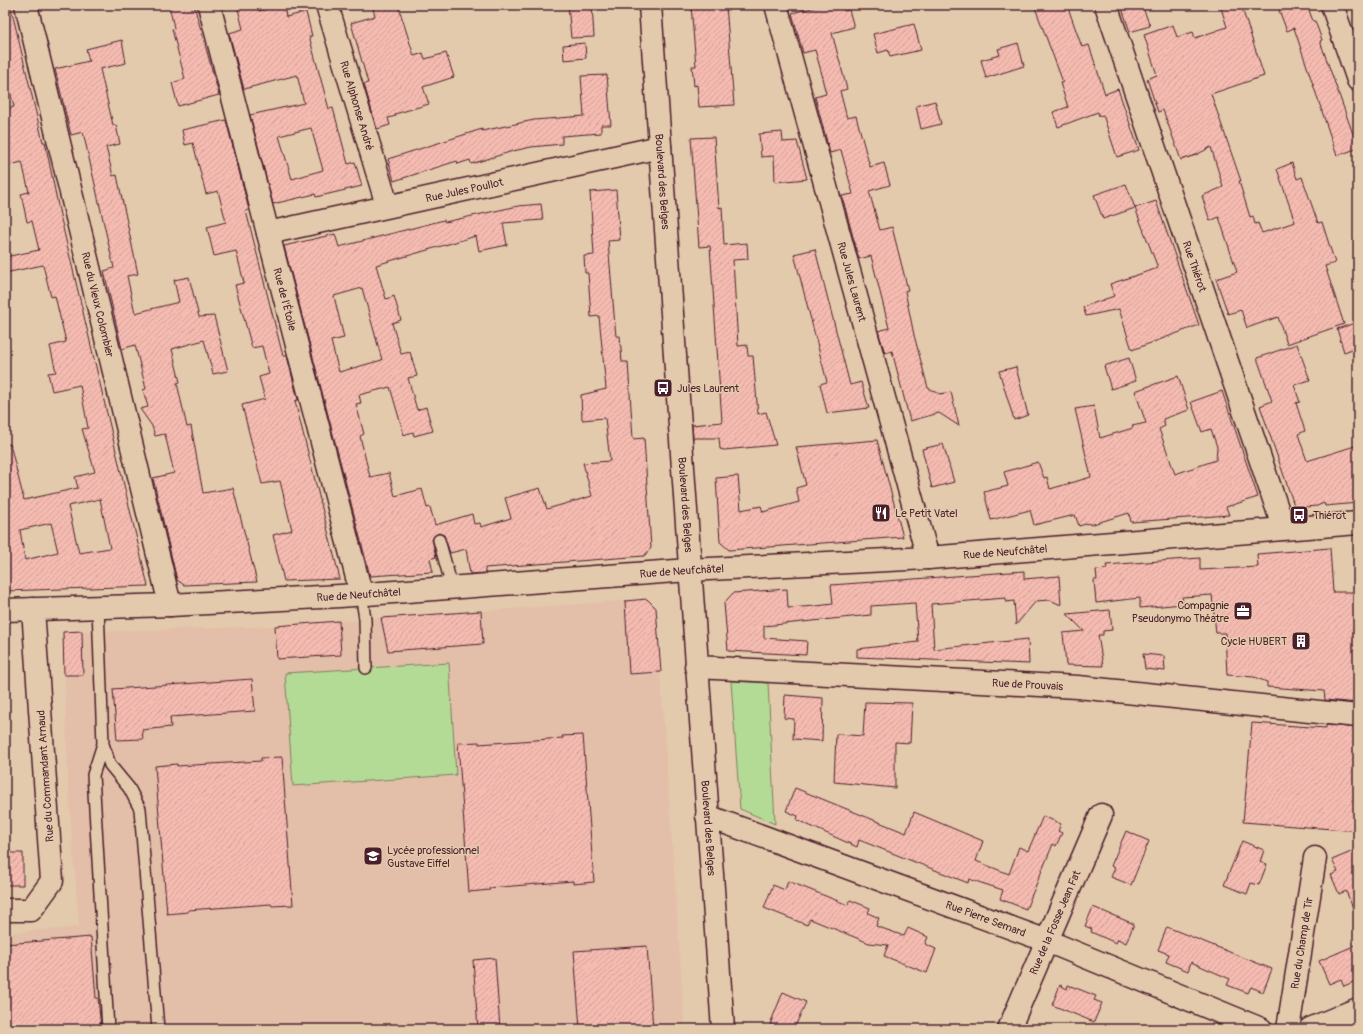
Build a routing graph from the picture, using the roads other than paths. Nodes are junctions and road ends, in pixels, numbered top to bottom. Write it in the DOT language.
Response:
graph roads {
  1 [pos="26,5"];
  2 [pos="209,5"];
  3 [pos="327,5"];
  4 [pos="650,5"];
  5 [pos="776,5"];
  6 [pos="1106,5"];
  7 [pos="1332,5"];
  8 [pos="1358,80"];
  9 [pos="660,147"];
  10 [pos="387,206"];
  11 [pos="268,233"];
  12 [pos="1358,523"];
  13 [pos="1280,529"];
  14 [pos="439,540"];
  15 [pos="928,558"];
  16 [pos="689,570"];
  17 [pos="452,587"];
  18 [pos="361,593"];
  19 [pos="170,605"];
  20 [pos="98,607"];
  21 [pos="33,609"];
  22 [pos="5,610"];
  23 [pos="696,667"];
  24 [pos="366,668"];
  25 [pos="1358,716"];
  26 [pos="103,744"];
  27 [pos="1101,815"];
  28 [pos="707,816"];
  29 [pos="1315,858"];
  30 [pos="5,910"];
  31 [pos="1046,941"];
  32 [pos="1358,1009"];
  33 [pos="108,1029"];
  34 [pos="158,1029"];
  35 [pos="723,1029"];
  36 [pos="1009,1029"];
  37 [pos="1261,1029"];
  38 [pos="1288,1029"];
  39 [pos="1310,1029"];
  1 -- 19 [label="street, Rue du Vieux Colombier"];
  2 -- 11 [label="street, Rue de l'Étoile"];
  3 -- 10 [label="street, Rue Alphonse André"];
  4 -- 9 [label="street, Boulevard des Belges"];
  5 -- 15 [label="street, Rue Jules Laurent"];
  6 -- 13 [label="street, Rue Thiérot"];
  7 -- 8 [label="street"];
  9 -- 10 [label="street, Rue Jules Poullot"];
  9 -- 16 [label="street, Boulevard des Belges"];
  10 -- 11 [label="street, Rue Jules Poullot"];
  11 -- 18 [label="street, Rue de l'Étoile"];
  12 -- 13 [label="street, Rue de Neufchâtel"];
  13 -- 15 [label="street, Rue de Neufchâtel"];
  14 -- 17 [label="lane"];
  15 -- 16 [label="street, Rue de Neufchâtel"];
  16 -- 17 [label="street, Rue de Neufchâtel"];
  16 -- 23 [label="street, Boulevard des Belges"];
  17 -- 18 [label="street, Rue de Neufchâtel"];
  18 -- 19 [label="street, Rue de Neufchâtel"];
  18 -- 24 [label="lane"];
  19 -- 20 [label="street, Rue de Neufchâtel"];
  20 -- 21 [label="street, Rue de Neufchâtel"];
  20 -- 26 [label="lane"];
  21 -- 22 [label="street, Rue de Neufchâtel"];
  21 -- 30 [label="street, Rue du Commandant Arnaud"];
  23 -- 25 [label="street, Rue de Prouvais"];
  23 -- 28 [label="street, Boulevard des Belges"];
  26 -- 33 [label="lane"];
  26 -- 34 [label="lane"];
  27 -- 31 [label="street, Rue de la Fosse Jean Fat"];
  28 -- 31 [label="street, Rue Pierre Semard"];
  28 -- 35 [label="street, Boulevard des Belges"];
  29 -- 38 [label="street, Rue du Champ de Tir"];
  31 -- 36 [label="street, Rue de la Fosse Jean Fat"];
  31 -- 37 [label="street, Rue Pierre Semard"];
  32 -- 39 [label="street"];
}
